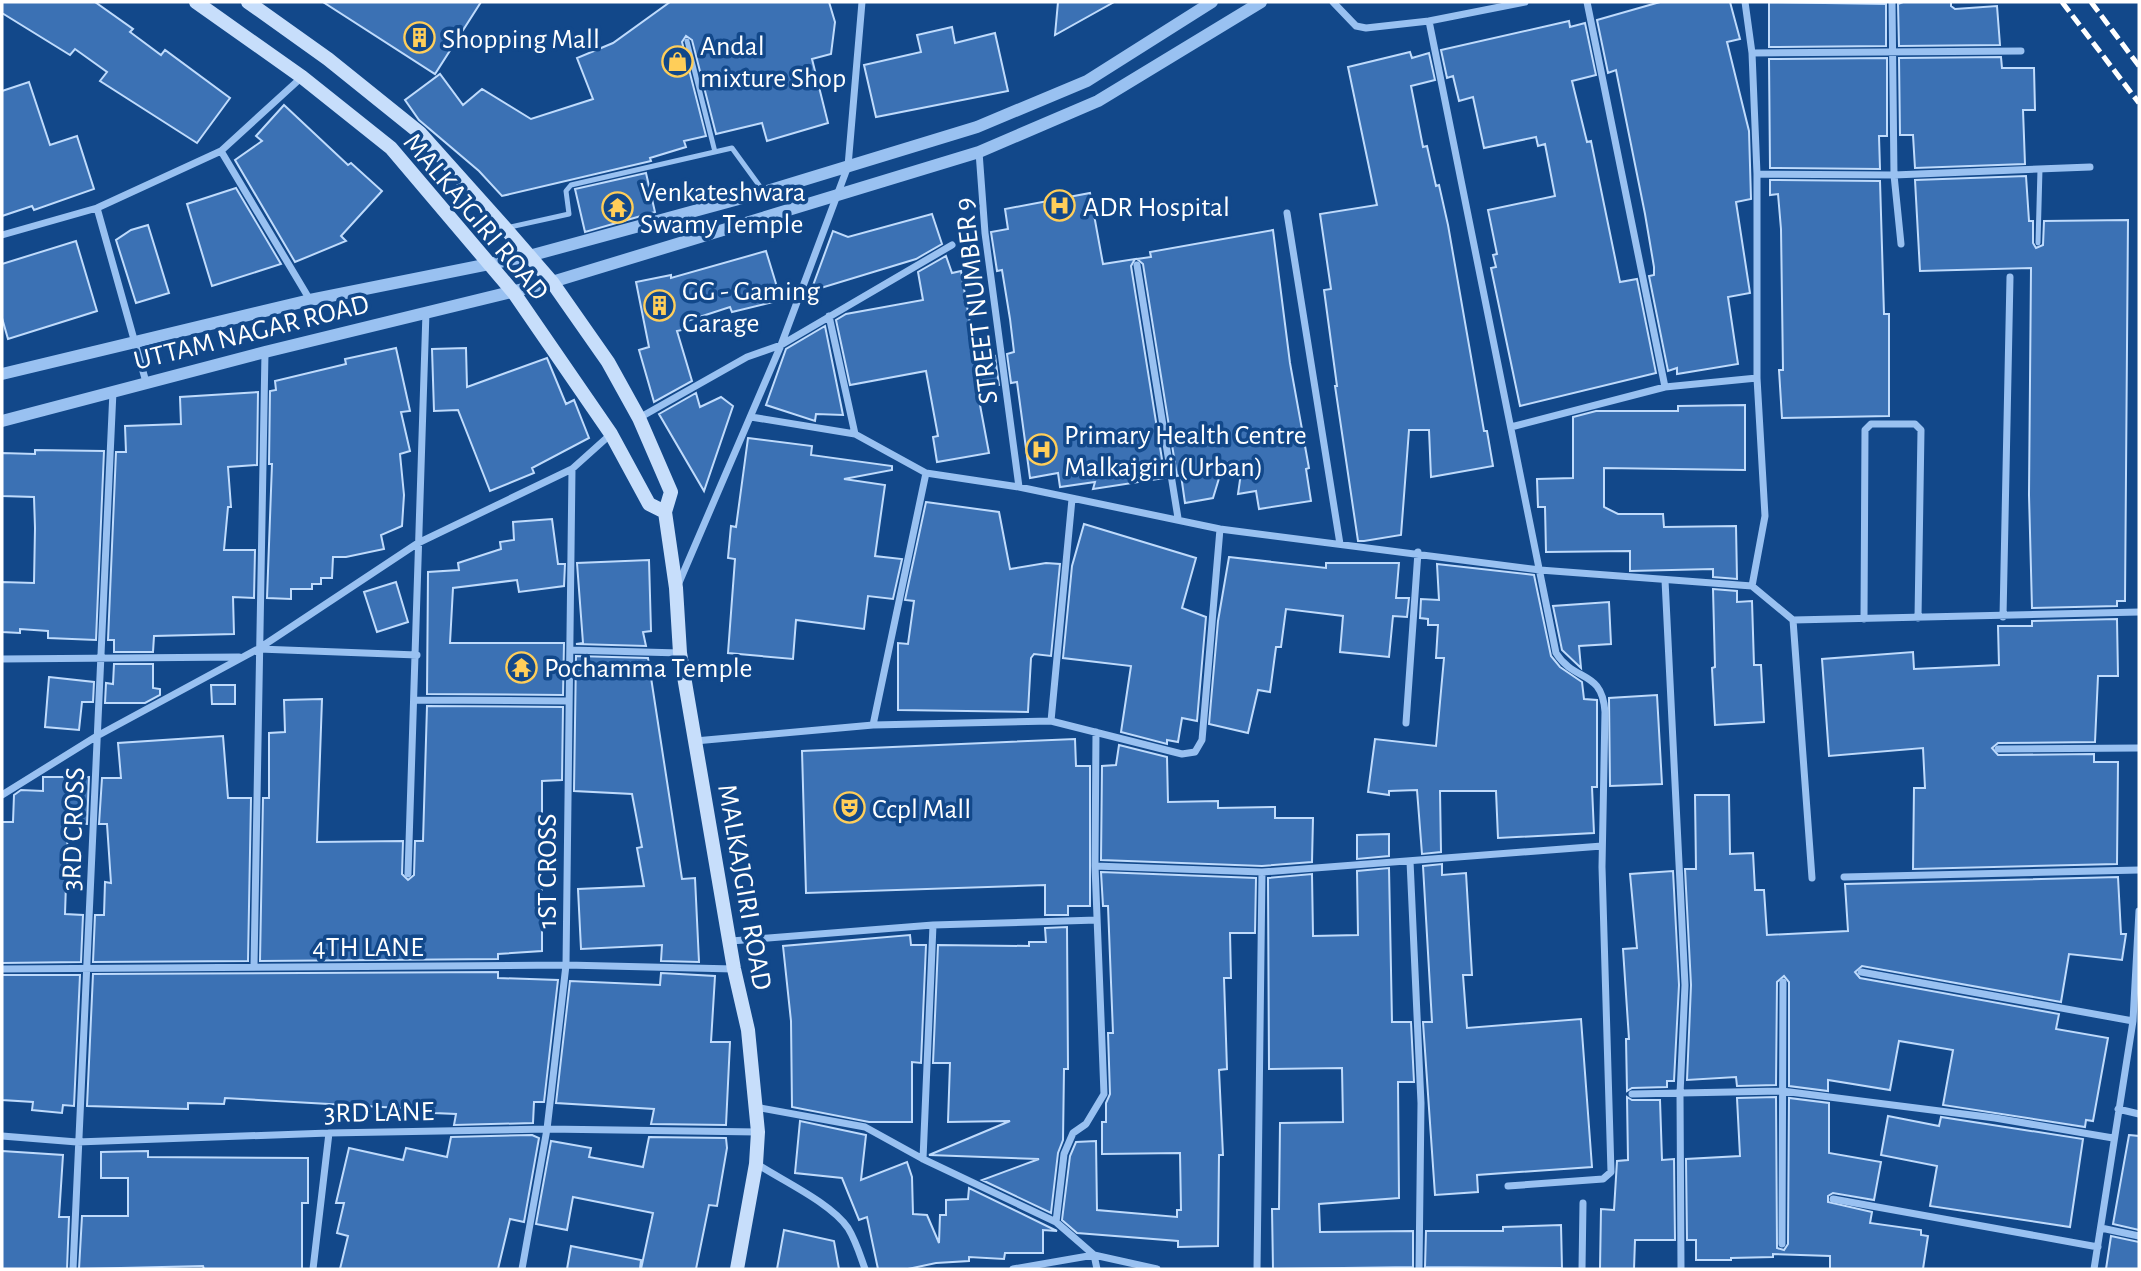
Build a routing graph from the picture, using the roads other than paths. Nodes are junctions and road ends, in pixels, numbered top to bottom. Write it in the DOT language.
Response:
graph roads {
  1 [pos="196,2"];
  2 [pos="248,2"];
  3 [pos="862,2"];
  4 [pos="1211,2"];
  5 [pos="1261,2"];
  6 [pos="1333,2"];
  7 [pos="1525,2"];
  8 [pos="1587,2"];
  9 [pos="1745,2"];
  10 [pos="1892,2"];
  11 [pos="1429,21"];
  12 [pos="687,41"];
  13 [pos="2021,51"];
  14 [pos="1752,53"];
  15 [pos="1891,54"];
  16 [pos="302,77"];
  17 [pos="221,151"];
  18 [pos="715,152"];
  19 [pos="979,152"];
  20 [pos="848,166"];
  21 [pos="2091,167"];
  22 [pos="2040,169"];
  23 [pos="1756,174"];
  24 [pos="1894,175"];
  25 [pos="764,192"];
  26 [pos="836,198"];
  27 [pos="97,208"];
  28 [pos="1287,213"];
  29 [pos="505,228"];
  30 [pos="2,235"];
  31 [pos="2038,243"];
  32 [pos="1901,244"];
  33 [pos="952,245"];
  34 [pos="528,256"];
  35 [pos="488,265"];
  36 [pos="1137,265"];
  37 [pos="2010,277"];
  38 [pos="552,282"];
  39 [pos="514,293"];
  40 [pos="310,300"];
  41 [pos="426,312"];
  42 [pos="829,316"];
  43 [pos="135,342"];
  44 [pos="781,345"];
  45 [pos="265,352"];
  46 [pos="2,374"];
  47 [pos="1757,378"];
  48 [pos="146,382"];
  49 [pos="1665,387"];
  50 [pos="113,391"];
  51 [pos="751,417"];
  52 [pos="639,418"];
  53 [pos="2,421"];
  54 [pos="1511,427"];
  55 [pos="855,434"];
  56 [pos="611,435"];
  57 [pos="572,469"];
  58 [pos="926,473"];
  59 [pos="1019,487"];
  60 [pos="1072,499"];
  61 [pos="665,512"];
  62 [pos="1178,518"];
  63 [pos="1220,529"];
  64 [pos="418,543"];
  65 [pos="1340,544"];
  66 [pos="1418,552"];
  67 [pos="1540,570"];
  68 [pos="1665,580"];
  69 [pos="1752,586"];
  70 [pos="676,588"];
  71 [pos="2139,612"];
  72 [pos="2003,617"];
  73 [pos="1918,618"];
  74 [pos="1864,619"];
  75 [pos="1793,620"];
  76 [pos="258,649"];
  77 [pos="570,650"];
  78 [pos="680,653"];
  79 [pos="417,655"];
  80 [pos="240,657"];
  81 [pos="2,659"];
  82 [pos="103,659"];
  83 [pos="416,700"];
  84 [pos="568,701"];
  85 [pos="1051,721"];
  86 [pos="1406,723"];
  87 [pos="873,724"];
  88 [pos="1096,732"];
  89 [pos="97,736"];
  90 [pos="694,741"];
  91 [pos="2139,748"];
  92 [pos="1998,750"];
  93 [pos="2,795"];
  94 [pos="1602,846"];
  95 [pos="1410,861"];
  96 [pos="1095,866"];
  97 [pos="2139,870"];
  98 [pos="1262,872"];
  99 [pos="408,874"];
  100 [pos="1844,877"];
  101 [pos="1812,878"];
  102 [pos="2139,911"];
  103 [pos="1097,920"];
  104 [pos="933,925"];
  105 [pos="731,941"];
  106 [pos="566,965"];
  107 [pos="254,966"];
  108 [pos="88,968"];
  109 [pos="2,969"];
  110 [pos="734,969"];
  111 [pos="1861,972"];
  112 [pos="1783,982"];
  113 [pos="2133,1021"];
  114 [pos="1782,1091"];
  115 [pos="1632,1094"];
  116 [pos="1680,1094"];
  117 [pos="754,1107"];
  118 [pos="2118,1109"];
  119 [pos="2139,1114"];
  120 [pos="547,1129"];
  121 [pos="758,1132"];
  122 [pos="329,1133"];
  123 [pos="2,1136"];
  124 [pos="2113,1138"];
  125 [pos="77,1142"];
  126 [pos="923,1158"];
  127 [pos="756,1164"];
  128 [pos="1508,1186"];
  129 [pos="1833,1199"];
  130 [pos="1583,1203"];
  131 [pos="1056,1222"];
  132 [pos="2101,1228"];
  133 [pos="2139,1237"];
  134 [pos="1782,1244"];
  135 [pos="2098,1247"];
  136 [pos="1094,1255"];
  137 [pos="73,1269"];
  138 [pos="313,1269"];
  139 [pos="522,1269"];
  140 [pos="737,1269"];
  141 [pos="865,1269"];
  142 [pos="1013,1269"];
  143 [pos="1097,1269"];
  144 [pos="1157,1269"];
  145 [pos="1257,1269"];
  146 [pos="1419,1269"];
  147 [pos="1583,1269"];
  148 [pos="1681,1269"];
  149 [pos="2094,1269"];
  1 -- 16 [label="main road, MALKAJGIRI ROAD"];
  2 -- 29 [label="main road, MALKAJGIRI ROAD"];
  3 -- 20 [label="street"];
  4 -- 20 [label="street, UTTAM NAGAR ROAD"];
  5 -- 19 [label="street, UTTAM NAGAR ROAD"];
  6 -- 11 [label="street"];
  7 -- 11 [label="street"];
  8 -- 49 [label="street"];
  9 -- 14 [label="street"];
  10 -- 15 [label="street"];
  11 -- 54 [label="street"];
  12 -- 18 [label="lane"];
  13 -- 15 [label="street"];
  14 -- 15 [label="street"];
  14 -- 23 [label="street"];
  15 -- 24 [label="street"];
  16 -- 17 [label="street"];
  16 -- 35 [label="main road, MALKAJGIRI ROAD"];
  17 -- 27 [label="street"];
  17 -- 40 [label="street"];
  18 -- 25 [label="lane"];
  18 -- 29 [label="lane"];
  19 -- 26 [label="street, UTTAM NAGAR ROAD"];
  19 -- 59 [label="street, STREET NUMBER 9"];
  20 -- 25 [label="street, UTTAM NAGAR ROAD"];
  20 -- 26 [label="street"];
  21 -- 22 [label="street"];
  22 -- 24 [label="street"];
  22 -- 31 [label="lane"];
  23 -- 24 [label="street"];
  23 -- 47 [label="street"];
  24 -- 32 [label="street"];
  25 -- 34 [label="street, UTTAM NAGAR ROAD"];
  26 -- 38 [label="street, UTTAM NAGAR ROAD"];
  26 -- 44 [label="street"];
  27 -- 30 [label="street"];
  27 -- 43 [label="street"];
  28 -- 65 [label="street"];
  29 -- 34 [label="main road, MALKAJGIRI ROAD"];
  33 -- 42 [label="street"];
  34 -- 35 [label="street, UTTAM NAGAR ROAD"];
  34 -- 38 [label="main road, MALKAJGIRI ROAD"];
  35 -- 39 [label="main road, MALKAJGIRI ROAD"];
  35 -- 40 [label="street, UTTAM NAGAR ROAD"];
  36 -- 62 [label="street"];
  37 -- 72 [label="street"];
  38 -- 39 [label="street, UTTAM NAGAR ROAD"];
  38 -- 52 [label="main road, MALKAJGIRI ROAD"];
  39 -- 41 [label="street, UTTAM NAGAR ROAD"];
  39 -- 56 [label="main road, MALKAJGIRI ROAD"];
  40 -- 43 [label="street, UTTAM NAGAR ROAD"];
  41 -- 45 [label="street, UTTAM NAGAR ROAD"];
  41 -- 64 [label="street"];
  42 -- 44 [label="street"];
  42 -- 55 [label="street"];
  43 -- 46 [label="street, UTTAM NAGAR ROAD"];
  43 -- 48 [label="street"];
  44 -- 51 [label="street"];
  44 -- 52 [label="street"];
  45 -- 48 [label="street, UTTAM NAGAR ROAD"];
  45 -- 76 [label="street"];
  47 -- 49 [label="street"];
  47 -- 69 [label="street"];
  48 -- 50 [label="street, UTTAM NAGAR ROAD"];
  49 -- 54 [label="street"];
  50 -- 53 [label="street, UTTAM NAGAR ROAD"];
  50 -- 82 [label="street, 3RD CROSS"];
  51 -- 55 [label="street"];
  51 -- 70 [label="street"];
  52 -- 61 [label="main road, MALKAJGIRI ROAD"];
  54 -- 67 [label="street"];
  55 -- 58 [label="street"];
  56 -- 57 [label="street"];
  56 -- 61 [label="main road, MALKAJGIRI ROAD"];
  57 -- 64 [label="street"];
  57 -- 77 [label="street, 1ST CROSS"];
  58 -- 59 [label="street"];
  58 -- 87 [label="street"];
  59 -- 60 [label="street"];
  60 -- 62 [label="street"];
  60 -- 85 [label="street"];
  61 -- 70 [label="main road, MALKAJGIRI ROAD"];
  62 -- 63 [label="street"];
  63 -- 65 [label="street"];
  63 -- 88 [label="street"];
  64 -- 76 [label="street"];
  64 -- 79 [label="street"];
  65 -- 66 [label="street"];
  66 -- 67 [label="street"];
  66 -- 86 [label="street"];
  67 -- 68 [label="street"];
  67 -- 94 [label="street"];
  68 -- 69 [label="street"];
  68 -- 116 [label="street"];
  69 -- 75 [label="street"];
  70 -- 78 [label="main road, MALKAJGIRI ROAD"];
  71 -- 72 [label="street"];
  72 -- 73 [label="street"];
  73 -- 74 [label="street"];
  73 -- 74 [label="street"];
  74 -- 75 [label="street"];
  75 -- 101 [label="street"];
  76 -- 79 [label="street"];
  76 -- 80 [label="street"];
  76 -- 107 [label="street"];
  77 -- 78 [label="street"];
  77 -- 84 [label="street, 1ST CROSS"];
  78 -- 90 [label="main road, MALKAJGIRI ROAD"];
  79 -- 83 [label="street"];
  80 -- 82 [label="street"];
  80 -- 89 [label="street"];
  81 -- 82 [label="street"];
  82 -- 89 [label="street, 3RD CROSS"];
  83 -- 84 [label="street"];
  83 -- 99 [label="street"];
  84 -- 106 [label="street, 1ST CROSS"];
  85 -- 87 [label="street"];
  85 -- 88 [label="street"];
  87 -- 90 [label="street"];
  88 -- 96 [label="street"];
  89 -- 93 [label="street"];
  89 -- 108 [label="street, 3RD CROSS"];
  90 -- 105 [label="main road, MALKAJGIRI ROAD"];
  91 -- 92 [label="street"];
  94 -- 95 [label="street"];
  94 -- 128 [label="street"];
  95 -- 98 [label="street"];
  95 -- 146 [label="street"];
  96 -- 98 [label="street"];
  96 -- 103 [label="street"];
  97 -- 100 [label="street"];
  98 -- 145 [label="street"];
  102 -- 113 [label="street"];
  103 -- 104 [label="street"];
  103 -- 131 [label="street"];
  104 -- 105 [label="street"];
  104 -- 126 [label="street"];
  105 -- 110 [label="main road, MALKAJGIRI ROAD"];
  106 -- 107 [label="street, 4TH LANE"];
  106 -- 110 [label="street, 4TH LANE"];
  106 -- 120 [label="street, 1ST CROSS"];
  107 -- 108 [label="street, 4TH LANE"];
  108 -- 109 [label="street, 4TH LANE"];
  108 -- 125 [label="street, 3RD CROSS"];
  110 -- 117 [label="main road, MALKAJGIRI ROAD"];
  111 -- 113 [label="street"];
  112 -- 114 [label="street"];
  113 -- 118 [label="street"];
  114 -- 116 [label="street"];
  114 -- 124 [label="street"];
  114 -- 134 [label="street"];
  115 -- 116 [label="street"];
  116 -- 148 [label="street"];
  117 -- 121 [label="main road, MALKAJGIRI ROAD"];
  117 -- 126 [label="street"];
  118 -- 119 [label="street"];
  118 -- 124 [label="street"];
  120 -- 121 [label="street, 3RD LANE"];
  120 -- 122 [label="street, 3RD LANE"];
  120 -- 139 [label="street, 1ST CROSS"];
  121 -- 127 [label="main road, MALKAJGIRI ROAD"];
  122 -- 125 [label="street, 3RD LANE"];
  122 -- 138 [label="street"];
  123 -- 125 [label="street, 3RD LANE"];
  124 -- 132 [label="street"];
  125 -- 137 [label="street, 3RD CROSS"];
  126 -- 131 [label="street"];
  127 -- 140 [label="main road, MALKAJGIRI ROAD"];
  127 -- 141 [label="street"];
  129 -- 135 [label="street"];
  130 -- 147 [label="street"];
  131 -- 136 [label="street"];
  132 -- 133 [label="street"];
  132 -- 135 [label="street"];
  135 -- 149 [label="street"];
  136 -- 142 [label="street"];
  136 -- 143 [label="street"];
  136 -- 144 [label="street"];
}
